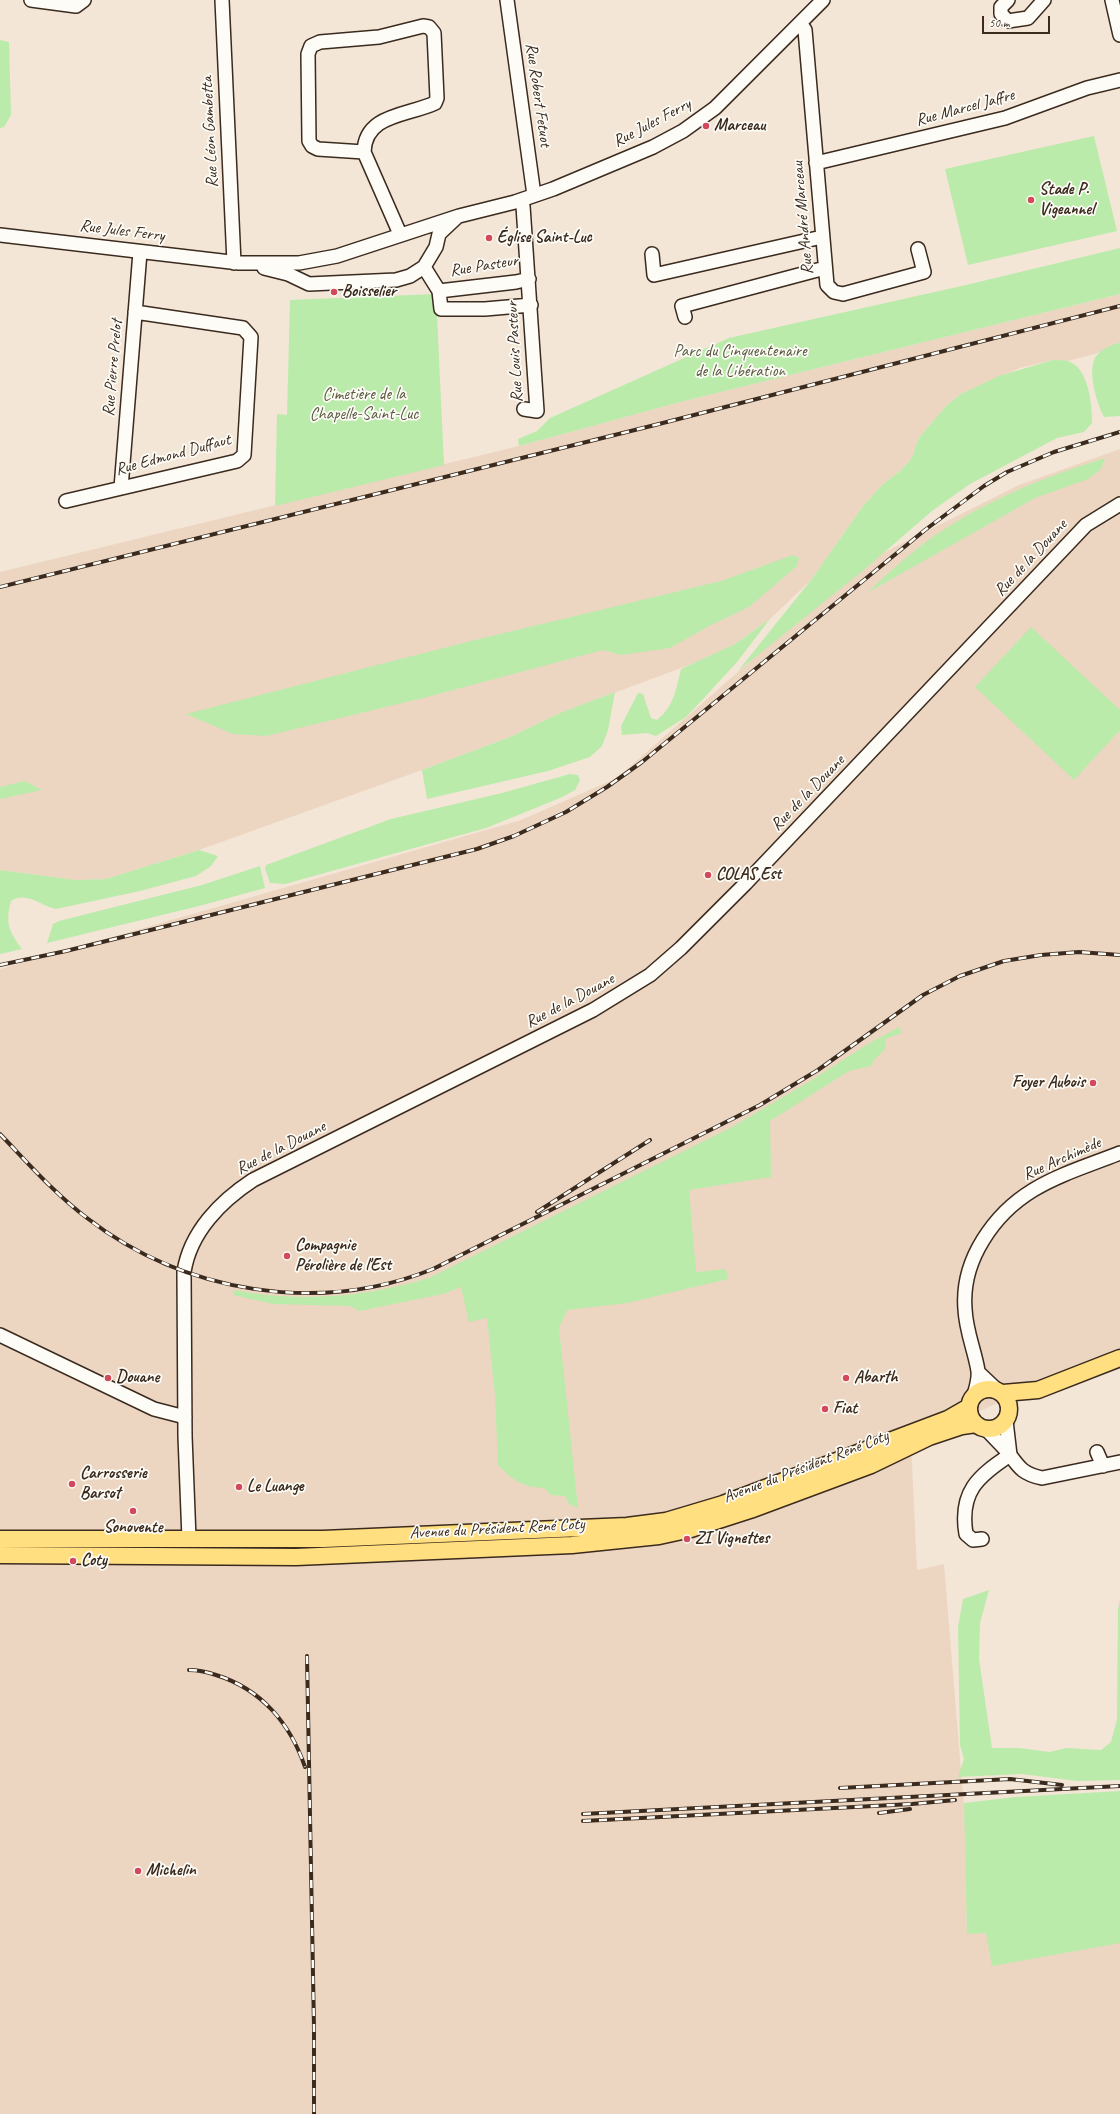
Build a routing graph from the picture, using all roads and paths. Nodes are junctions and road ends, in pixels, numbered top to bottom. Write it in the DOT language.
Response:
graph roads {
  1 [pos="31,0"];
  2 [pos="84,0"];
  3 [pos="222,0"];
  4 [pos="506,0"];
  5 [pos="823,0"];
  6 [pos="1008,0"];
  7 [pos="1044,0"];
  8 [pos="1112,0"];
  9 [pos="800,23"];
  10 [pos="1120,35"];
  11 [pos="1120,80"];
  12 [pos="364,152"];
  13 [pos="816,163"];
  14 [pos="534,195"];
  15 [pos="521,200"];
  16 [pos="459,216"];
  17 [pos="426,226"];
  18 [pos="400,234"];
  19 [pos="439,234"];
  20 [pos="0,235"];
  21 [pos="822,237"];
  22 [pos="918,249"];
  23 [pos="140,252"];
  24 [pos="652,254"];
  25 [pos="236,263"];
  26 [pos="299,263"];
  27 [pos="424,267"];
  28 [pos="825,268"];
  29 [pos="529,279"];
  30 [pos="298,280"];
  31 [pos="439,291"];
  32 [pos="531,305"];
  33 [pos="135,312"];
  34 [pos="685,317"];
  35 [pos="524,409"];
  36 [pos="120,488"];
  37 [pos="66,501"];
  38 [pos="1120,504"];
  39 [pos="1120,1153"];
  40 [pos="0,1335"];
  41 [pos="1120,1358"];
  42 [pos="978,1372"];
  43 [pos="1038,1390"];
  44 [pos="1000,1392"];
  45 [pos="971,1401"];
  46 [pos="1008,1416"];
  47 [pos="185,1417"];
  48 [pos="981,1426"];
  49 [pos="1097,1452"];
  50 [pos="1010,1455"];
  51 [pos="1120,1462"];
  52 [pos="1103,1466"];
  53 [pos="0,1539"];
  54 [pos="189,1539"];
  55 [pos="982,1540"];
  56 [pos="0,1555"];
  57 [pos="188,1556"];
  1 -- 2 [label="street"];
  3 -- 25 [label="street, Rue Léon Gambetta"];
  4 -- 14 [label="street, Rue Robert Fetuot"];
  5 -- 9 [label="street, Rue Jules Ferry"];
  6 -- 7 [label="street"];
  8 -- 10 [label="street"];
  9 -- 13 [label="street, Rue André Marceau"];
  9 -- 14 [label="street, Rue Jules Ferry"];
  11 -- 13 [label="street, Rue Marcel Jaffre"];
  12 -- 12 [label="street"];
  12 -- 18 [label="street"];
  13 -- 21 [label="street, Rue André Marceau"];
  14 -- 15 [label="street, Rue Jules Ferry"];
  15 -- 16 [label="street, Rue Jules Ferry"];
  15 -- 29 [label="street, Rue Pasteur"];
  16 -- 17 [label="street, Rue Jules Ferry"];
  16 -- 19 [label="street, Rue Jules Ferry"];
  17 -- 18 [label="street, Rue Jules Ferry"];
  17 -- 19 [label="street"];
  18 -- 26 [label="street, Rue Jules Ferry"];
  19 -- 27 [label="street, Rue Jules Ferry"];
  20 -- 23 [label="street, Rue Jules Ferry"];
  21 -- 24 [label="street"];
  21 -- 28 [label="street, Rue André Marceau"];
  22 -- 28 [label="street, Rue André Marceau"];
  23 -- 25 [label="street, Rue Jules Ferry"];
  23 -- 33 [label="street, Rue Pierre Prelot"];
  25 -- 26 [label="street, Rue Jules Ferry"];
  25 -- 30 [label="street, Rue Jules Ferry"];
  26 -- 30 [label="street"];
  27 -- 30 [label="street, Rue Jules Ferry"];
  27 -- 31 [label="street, Rue Pasteur"];
  28 -- 34 [label="street"];
  29 -- 31 [label="street, Rue Pasteur"];
  29 -- 32 [label="street, Rue Louis Pasteur"];
  31 -- 32 [label="street, Rue Pasteur"];
  32 -- 35 [label="street, Rue Louis Pasteur"];
  33 -- 36 [label="street, Rue Pierre Prelot"];
  33 -- 36 [label="street, Rue Edmond Duffaut"];
  36 -- 37 [label="street, Rue Edmond Duffaut"];
  38 -- 47 [label="street, Rue de la Douane"];
  39 -- 42 [label="street, Rue Archimède"];
  40 -- 47 [label="street"];
  41 -- 43 [label="main road"];
  42 -- 44 [label="street"];
  42 -- 45 [label="street, Rue Archimède"];
  43 -- 44 [label="main road"];
  43 -- 46 [label="main road"];
  44 -- 45 [label="main road"];
  44 -- 46 [label="main road"];
  45 -- 48 [label="main road"];
  45 -- 54 [label="main road, Avenue du Président René Coty"];
  46 -- 48 [label="main road"];
  46 -- 50 [label="street"];
  47 -- 54 [label="street, Rue de la Douane"];
  48 -- 50 [label="street"];
  48 -- 57 [label="main road, Avenue du Président René Coty"];
  49 -- 52 [label="street"];
  50 -- 52 [label="street"];
  50 -- 55 [label="street"];
  51 -- 52 [label="street"];
  53 -- 54 [label="main road, Avenue du Président René Coty"];
  54 -- 57 [label="main road"];
  56 -- 57 [label="main road, Avenue du Président René Coty"];
}
